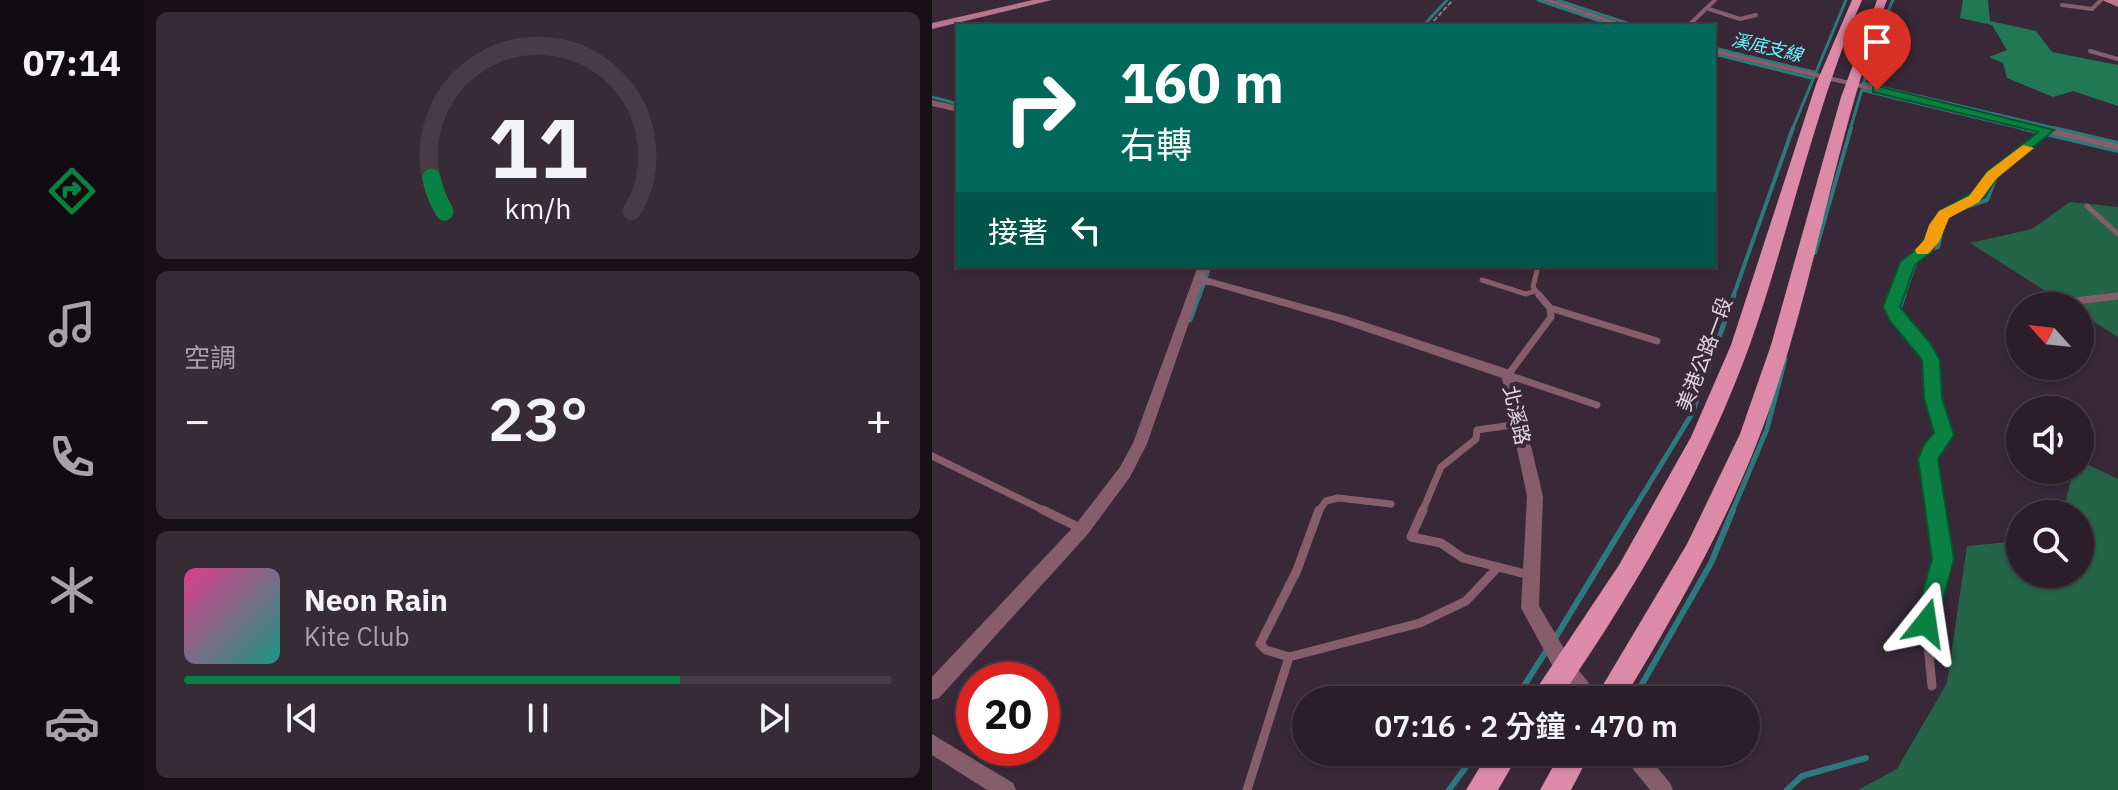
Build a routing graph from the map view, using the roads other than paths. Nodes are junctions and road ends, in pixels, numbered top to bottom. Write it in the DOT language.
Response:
graph roads {
  1 [pos="1047,0"];
  2 [pos="1546,0"];
  3 [pos="1715,0"];
  4 [pos="1857,0"];
  5 [pos="1882,0"];
  6 [pos="2104,0"];
  7 [pos="2118,4"];
  8 [pos="2062,5"];
  9 [pos="1709,9"];
  10 [pos="1756,15"];
  11 [pos="1620,24"];
  12 [pos="1690,24"];
  13 [pos="932,26"];
  14 [pos="1716,51"];
  15 [pos="2090,51"];
  16 [pos="2118,59"];
  17 [pos="1824,78"];
  18 [pos="1849,83"];
  19 [pos="932,103"];
  20 [pos="956,109"];
  21 [pos="2047,130"];
  22 [pos="2118,147"];
  23 [pos="2087,206"];
  24 [pos="2118,234"];
  25 [pos="1538,268"];
  26 [pos="1204,276"];
  27 [pos="1482,280"];
  28 [pos="1535,291"];
  29 [pos="2118,296"];
  30 [pos="2094,299"];
  31 [pos="1550,308"];
  32 [pos="1657,341"];
  33 [pos="1508,375"];
  34 [pos="1597,405"];
  35 [pos="1519,424"];
  36 [pos="932,456"];
  37 [pos="1391,504"];
  38 [pos="1082,529"];
  39 [pos="1498,567"];
  40 [pos="1531,575"];
  41 [pos="1289,657"];
  42 [pos="1565,669"];
  43 [pos="1553,686"];
  44 [pos="1579,686"];
  45 [pos="1617,686"];
  46 [pos="1932,686"];
  47 [pos="932,691"];
  48 [pos="932,744"];
  49 [pos="1497,766"];
  50 [pos="1569,766"];
  51 [pos="1643,766"];
  52 [pos="1006,790"];
  53 [pos="1247,790"];
  54 [pos="1481,790"];
  55 [pos="1555,790"];
  56 [pos="1663,790"];
  1 -- 13 [label="street"];
  2 -- 11 [label="street"];
  3 -- 9 [label="lane"];
  4 -- 17 [label="main road, 美港公路一段"];
  5 -- 18 [label="main road"];
  6 -- 7 [label="street"];
  6 -- 8 [label="lane"];
  9 -- 10 [label="lane"];
  9 -- 12 [label="lane"];
  14 -- 17 [label="street"];
  15 -- 16 [label="lane"];
  17 -- 18 [label="street"];
  17 -- 42 [label="main road, 美港公路一段"];
  18 -- 21 [label="street"];
  18 -- 45 [label="main road"];
  19 -- 20 [label="street"];
  21 -- 22 [label="street"];
  21 -- 46 [label="lane"];
  23 -- 24 [label="lane"];
  25 -- 28 [label="lane"];
  26 -- 33 [label="street, 北溪路"];
  26 -- 38 [label="street"];
  27 -- 28 [label="lane"];
  28 -- 31 [label="lane"];
  29 -- 30 [label="lane"];
  31 -- 32 [label="lane"];
  31 -- 33 [label="lane"];
  33 -- 34 [label="lane"];
  33 -- 35 [label="street, 北溪路"];
  35 -- 39 [label="lane"];
  35 -- 40 [label="street, 北溪路"];
  36 -- 38 [label="lane"];
  37 -- 41 [label="lane"];
  38 -- 47 [label="street"];
  39 -- 40 [label="lane"];
  39 -- 41 [label="lane"];
  40 -- 42 [label="street, 北溪路"];
  41 -- 53 [label="lane"];
  42 -- 43 [label="main road, 美港公路一段"];
  42 -- 44 [label="street, 北溪路"];
  48 -- 52 [label="street"];
  49 -- 54 [label="main road"];
  50 -- 55 [label="main road"];
  51 -- 56 [label="street"];
}
